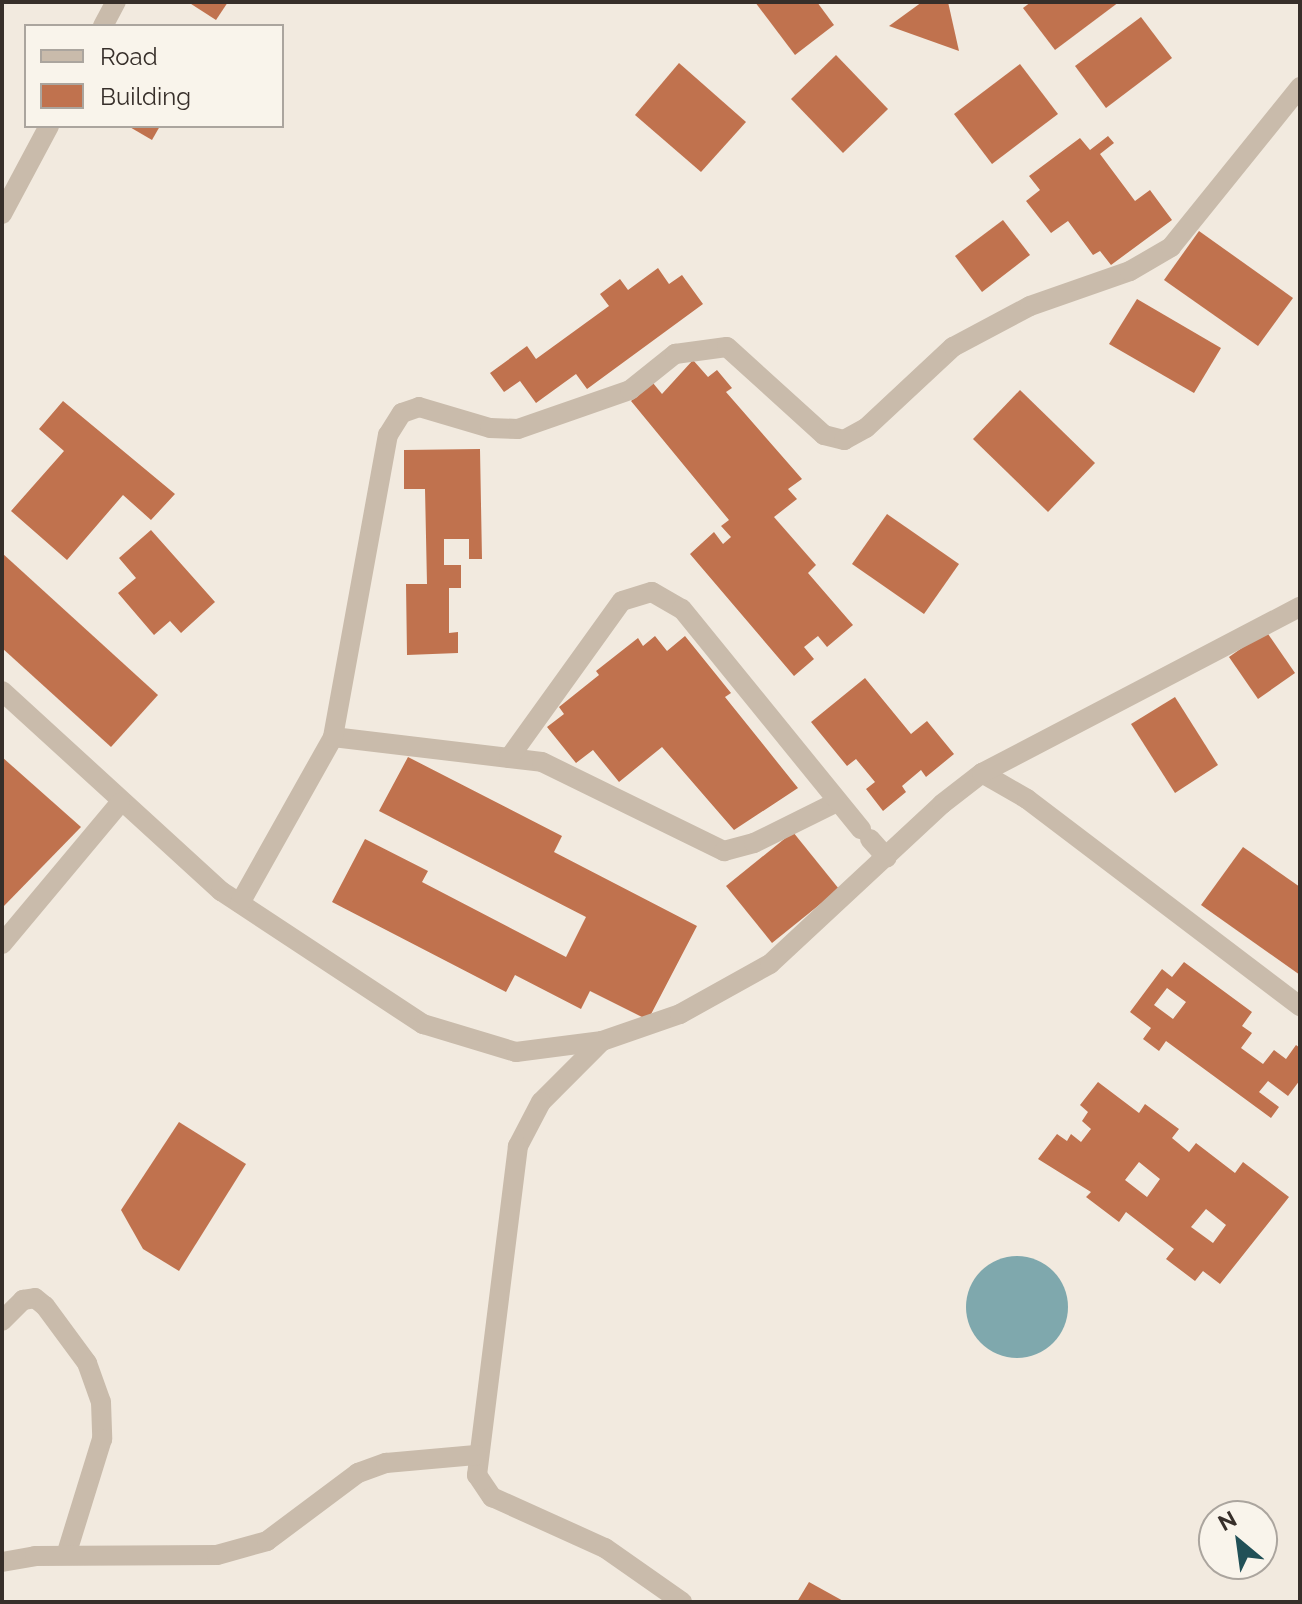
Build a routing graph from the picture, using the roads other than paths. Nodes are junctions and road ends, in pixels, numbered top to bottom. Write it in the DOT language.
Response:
graph roads {
  1 [pos="116,2"];
  2 [pos="104,24"];
  3 [pos="1300,87"];
  4 [pos="48,128"];
  5 [pos="2,214"];
  6 [pos="1300,607"];
  7 [pos="2,691"];
  8 [pos="333,737"];
  9 [pos="509,758"];
  10 [pos="982,773"];
  11 [pos="837,802"];
  12 [pos="120,803"];
  13 [pos="887,858"];
  14 [pos="240,903"];
  15 [pos="2,944"];
  16 [pos="1300,1006"];
  17 [pos="602,1041"];
  18 [pos="2,1321"];
  19 [pos="476,1455"];
  20 [pos="66,1555"];
  21 [pos="2,1562"];
  22 [pos="682,1602"];
  1 -- 2 [label="street"];
  3 -- 8 [label="street"];
  4 -- 5 [label="street"];
  6 -- 10 [label="street"];
  7 -- 12 [label="street"];
  8 -- 9 [label="street"];
  8 -- 14 [label="street"];
  9 -- 11 [label="street"];
  9 -- 11 [label="street"];
  10 -- 13 [label="street"];
  10 -- 16 [label="street"];
  11 -- 13 [label="street"];
  12 -- 14 [label="street"];
  12 -- 15 [label="street"];
  13 -- 17 [label="street"];
  14 -- 17 [label="street"];
  17 -- 19 [label="street"];
  18 -- 20 [label="street"];
  19 -- 20 [label="street"];
  19 -- 22 [label="street"];
  20 -- 21 [label="street"];
}
